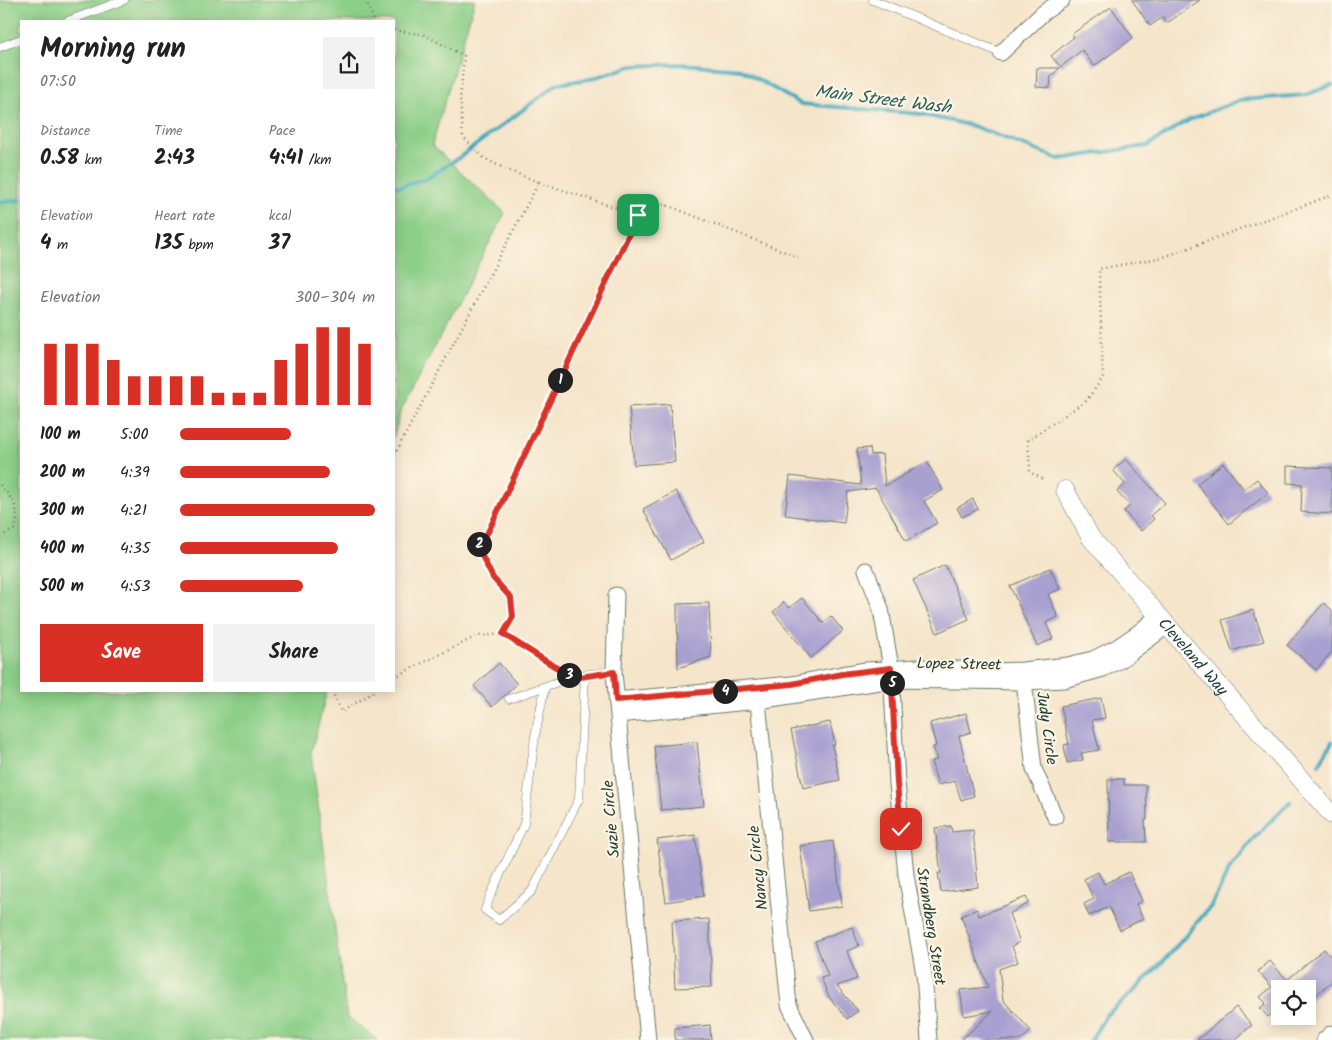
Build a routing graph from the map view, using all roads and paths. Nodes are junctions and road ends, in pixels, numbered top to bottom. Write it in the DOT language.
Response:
graph roads {
  1 [pos="124,0"];
  2 [pos="366,0"];
  3 [pos="872,0"];
  4 [pos="1062,0"];
  5 [pos="71,20"];
  6 [pos="374,20"];
  7 [pos="395,30"];
  8 [pos="20,39"];
  9 [pos="0,47"];
  10 [pos="1001,53"];
  11 [pos="539,182"];
  12 [pos="1332,195"];
  13 [pos="638,215"];
  14 [pos="798,257"];
  15 [pos="395,454"];
  16 [pos="1042,479"];
  17 [pos="0,485"];
  18 [pos="1065,490"];
  19 [pos="0,536"];
  20 [pos="866,570"];
  21 [pos="616,595"];
  22 [pos="1162,621"];
  23 [pos="503,634"];
  24 [pos="614,672"];
  25 [pos="892,674"];
  26 [pos="585,675"];
  27 [pos="1024,676"];
  28 [pos="395,677"];
  29 [pos="573,678"];
  30 [pos="545,687"];
  31 [pos="332,692"];
  32 [pos="373,692"];
  33 [pos="757,694"];
  34 [pos="509,699"];
  35 [pos="617,707"];
  36 [pos="1332,815"];
  37 [pos="1056,817"];
  38 [pos="1332,1033"];
  39 [pos="648,1040"];
  40 [pos="806,1040"];
  41 [pos="929,1040"];
  42 [pos="1324,1040"];
  1 -- 5 [label="lane"];
  2 -- 6 [label="path"];
  3 -- 10 [label="lane"];
  4 -- 10 [label="street"];
  7 -- 11 [label="path"];
  8 -- 9 [label="lane"];
  11 -- 13 [label="path"];
  11 -- 15 [label="path"];
  12 -- 16 [label="path"];
  13 -- 14 [label="path"];
  13 -- 23 [label="path"];
  17 -- 19 [label="path"];
  18 -- 22 [label="street, Cleveland Way"];
  20 -- 25 [label="street, Strandberg Street"];
  21 -- 24 [label="street, Suzie Circle"];
  22 -- 27 [label="street, Lopez Street"];
  22 -- 36 [label="street, Cleveland Way"];
  23 -- 28 [label="path"];
  23 -- 29 [label="path"];
  24 -- 26 [label="lane"];
  24 -- 35 [label="street, Suzie Circle"];
  25 -- 27 [label="street, Lopez Street"];
  25 -- 33 [label="street, Lopez Street"];
  25 -- 41 [label="street, Strandberg Street"];
  26 -- 29 [label="lane"];
  26 -- 30 [label="lane"];
  27 -- 37 [label="street, Judy Circle"];
  29 -- 30 [label="lane"];
  30 -- 34 [label="lane"];
  31 -- 32 [label="path"];
  33 -- 35 [label="street, Lopez Street"];
  33 -- 40 [label="street, Nancy Circle"];
  35 -- 39 [label="street, Suzie Circle"];
  38 -- 42 [label="street"];
}
